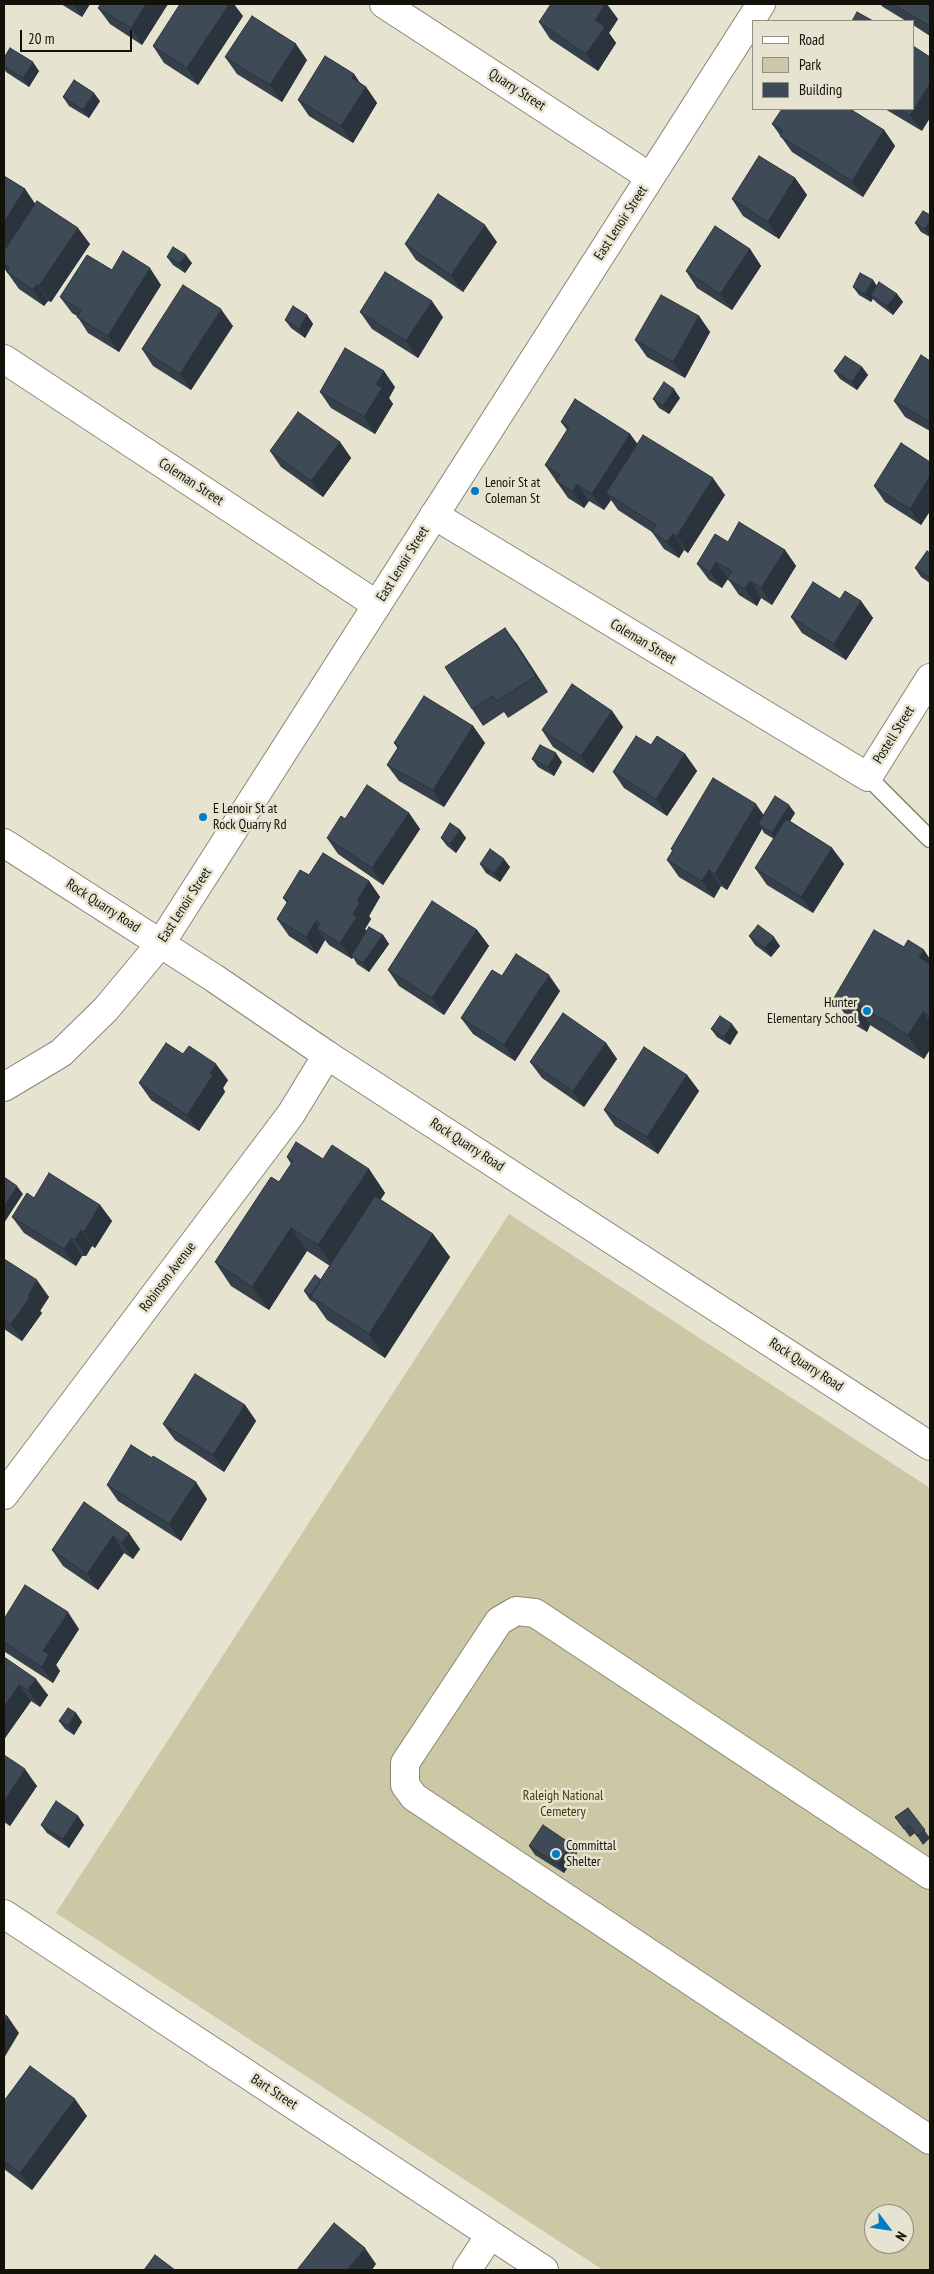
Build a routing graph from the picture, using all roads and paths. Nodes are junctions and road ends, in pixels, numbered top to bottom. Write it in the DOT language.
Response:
graph roads {
  1 [pos="384,4"];
  2 [pos="761,4"];
  3 [pos="650,177"];
  4 [pos="4,359"];
  5 [pos="434,515"];
  6 [pos="377,605"];
  7 [pos="930,678"];
  8 [pos="860,772"];
  9 [pos="930,839"];
  10 [pos="4,843"];
  11 [pos="161,944"];
  12 [pos="327,1055"];
  13 [pos="4,1086"];
  14 [pos="930,1446"];
  15 [pos="4,1495"];
  16 [pos="930,1875"];
  17 [pos="4,1914"];
  18 [pos="930,2140"];
  19 [pos="490,2235"];
  20 [pos="467,2270"];
  21 [pos="544,2270"];
  1 -- 3 [label="street, Quarry Street"];
  2 -- 3 [label="street, East Lenoir Street"];
  3 -- 5 [label="street, East Lenoir Street"];
  4 -- 6 [label="street, Coleman Street"];
  5 -- 6 [label="street, East Lenoir Street"];
  5 -- 8 [label="street, Coleman Street"];
  6 -- 11 [label="street, East Lenoir Street"];
  7 -- 8 [label="street, Postell Street"];
  8 -- 9 [label="lane"];
  10 -- 11 [label="street, Rock Quarry Road"];
  11 -- 12 [label="street, Rock Quarry Road"];
  11 -- 13 [label="street, East Lenoir Street"];
  12 -- 14 [label="street, Rock Quarry Road"];
  12 -- 15 [label="street, Robinson Avenue"];
  16 -- 18 [label="street"];
  17 -- 19 [label="street, Bart Street"];
  19 -- 20 [label="street"];
  19 -- 21 [label="street, Bart Street"];
}
